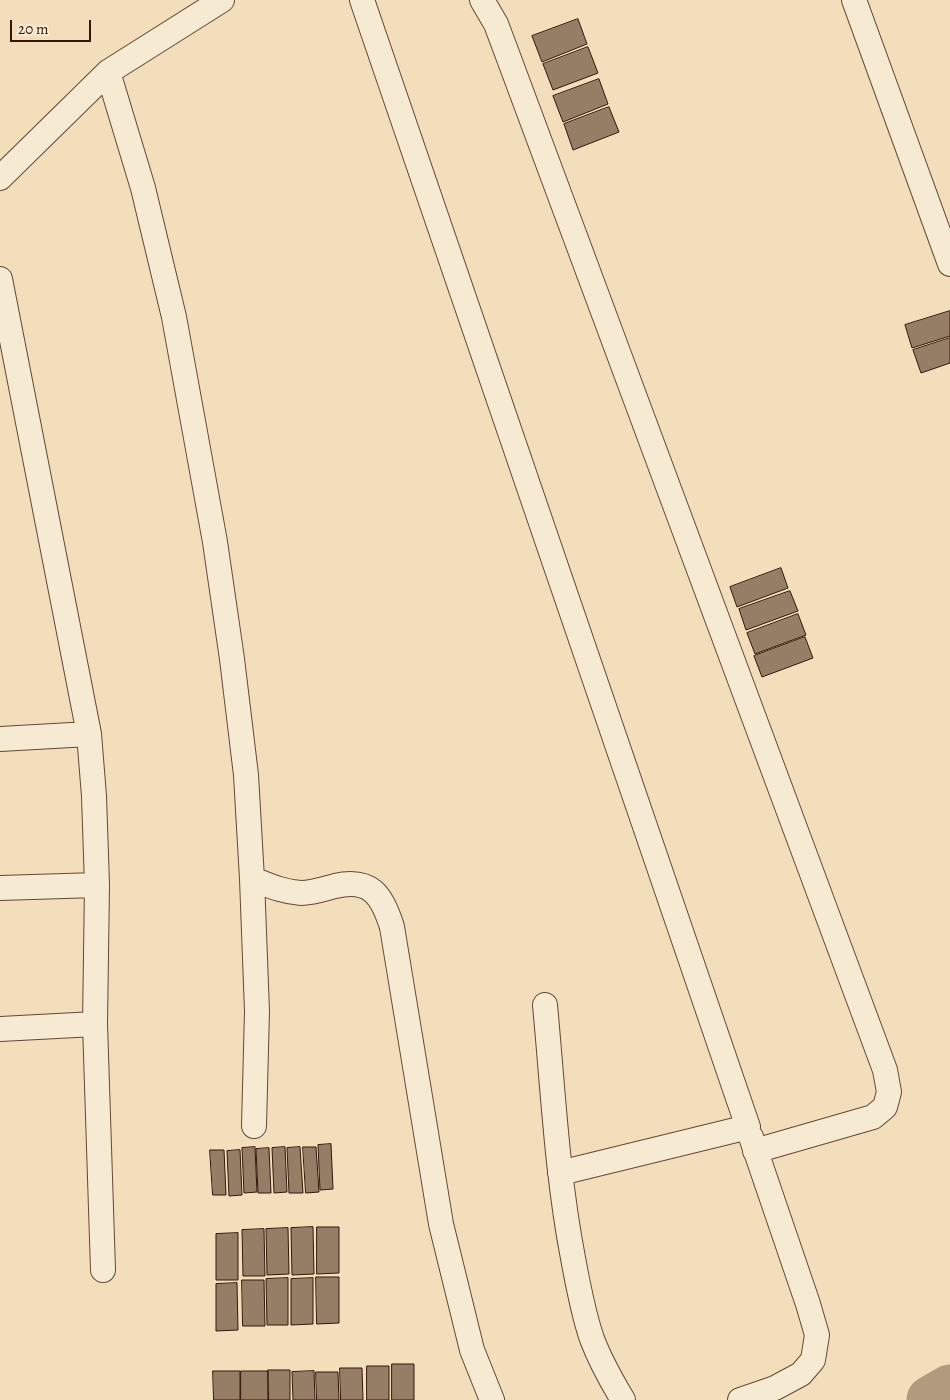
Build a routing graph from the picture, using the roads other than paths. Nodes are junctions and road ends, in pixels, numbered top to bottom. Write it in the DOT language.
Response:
graph roads {
  1 [pos="222,0"];
  2 [pos="362,0"];
  3 [pos="482,0"];
  4 [pos="854,0"];
  5 [pos="108,72"];
  6 [pos="0,178"];
  7 [pos="950,264"];
  8 [pos="0,279"];
  9 [pos="88,734"];
  10 [pos="0,739"];
  11 [pos="252,879"];
  12 [pos="97,885"];
  13 [pos="0,888"];
  14 [pos="545,1005"];
  15 [pos="95,1024"];
  16 [pos="0,1030"];
  17 [pos="254,1126"];
  18 [pos="748,1127"];
  19 [pos="755,1151"];
  20 [pos="560,1173"];
  21 [pos="103,1270"];
  22 [pos="492,1400"];
  23 [pos="623,1400"];
  24 [pos="740,1400"];
  1 -- 5 [label="street"];
  2 -- 18 [label="street"];
  3 -- 19 [label="street"];
  4 -- 7 [label="street"];
  5 -- 6 [label="street"];
  5 -- 11 [label="street"];
  8 -- 9 [label="street"];
  9 -- 10 [label="street"];
  9 -- 12 [label="street"];
  11 -- 17 [label="street"];
  11 -- 22 [label="street"];
  12 -- 13 [label="street"];
  12 -- 15 [label="street"];
  14 -- 20 [label="street"];
  15 -- 16 [label="street"];
  15 -- 21 [label="street"];
  18 -- 19 [label="street"];
  18 -- 20 [label="street"];
  19 -- 24 [label="street"];
  20 -- 23 [label="street"];
}
